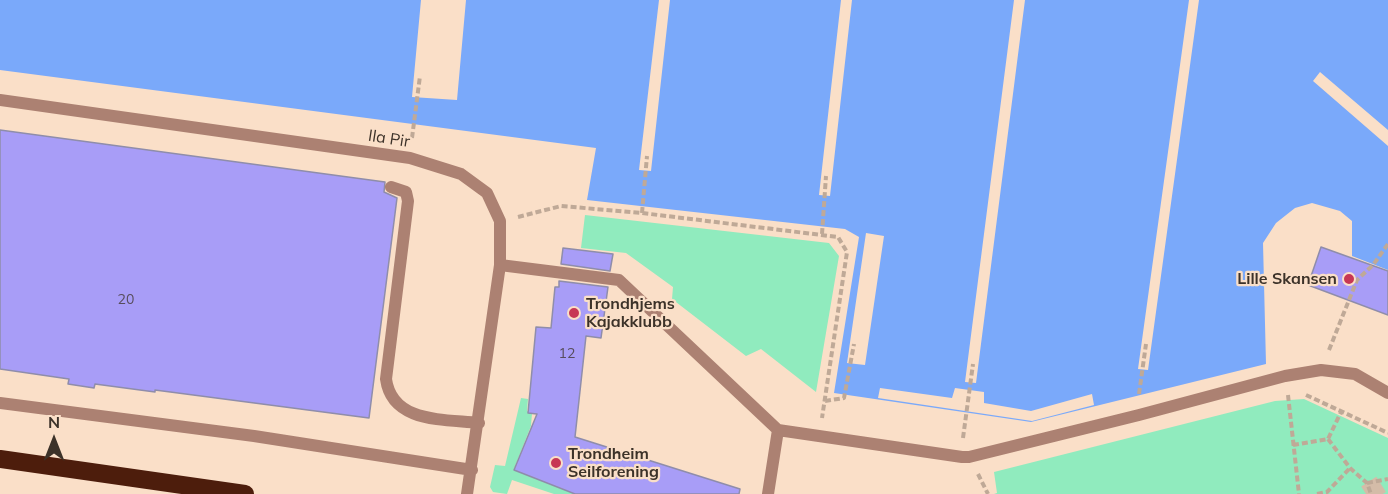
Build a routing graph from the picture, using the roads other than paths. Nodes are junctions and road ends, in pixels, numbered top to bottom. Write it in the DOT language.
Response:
graph roads {
  1 [pos="0,100"];
  2 [pos="391,187"];
  3 [pos="500,265"];
  4 [pos="1388,393"];
  5 [pos="0,403"];
  6 [pos="479,423"];
  7 [pos="778,430"];
  8 [pos="0,459"];
  9 [pos="472,470"];
  10 [pos="245,494"];
  11 [pos="467,494"];
  12 [pos="768,494"];
  1 -- 3 [label="lane, Ila Pir"];
  2 -- 6 [label="lane"];
  3 -- 6 [label="lane, Ila Pir"];
  3 -- 7 [label="lane"];
  4 -- 7 [label="lane"];
  5 -- 9 [label="lane"];
  6 -- 9 [label="lane, Ila Pir"];
  7 -- 12 [label="lane"];
  8 -- 10 [label="highway"];
  9 -- 11 [label="lane, Ila Pir"];
}
